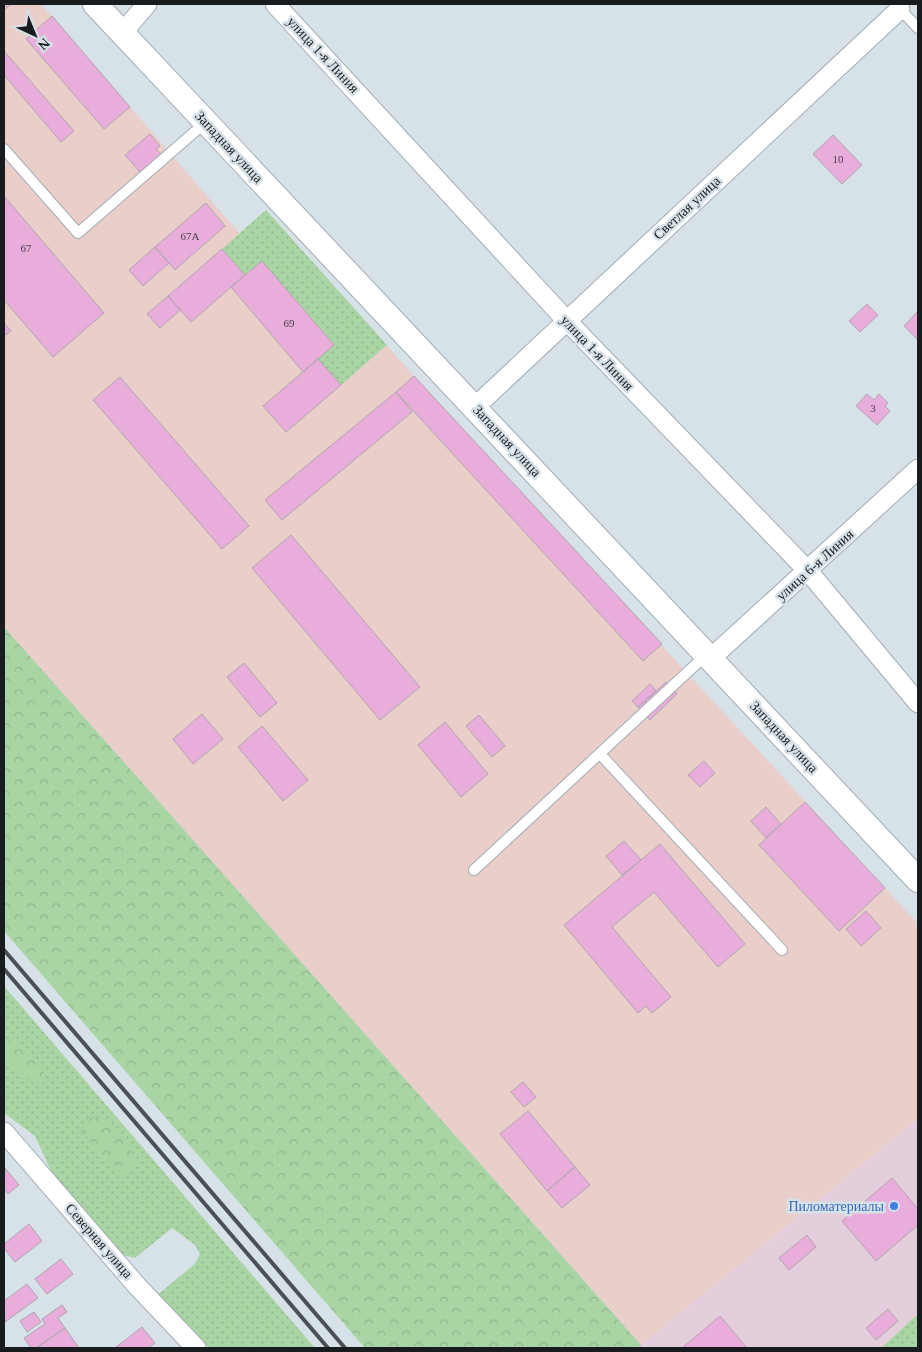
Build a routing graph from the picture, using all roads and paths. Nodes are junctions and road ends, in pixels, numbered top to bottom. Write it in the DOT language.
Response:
graph roads {
  1 [pos="95,4"];
  2 [pos="147,4"];
  3 [pos="275,4"];
  4 [pos="897,6"];
  5 [pos="918,28"];
  6 [pos="122,33"];
  7 [pos="206,122"];
  8 [pos="4,149"];
  9 [pos="566,321"];
  10 [pos="475,407"];
  11 [pos="918,469"];
  12 [pos="808,571"];
  13 [pos="708,657"];
  14 [pos="918,703"];
  15 [pos="600,754"];
  16 [pos="474,870"];
  17 [pos="918,880"];
  18 [pos="782,950"];
  19 [pos="4,1132"];
  20 [pos="196,1348"];
  1 -- 6 [label="street, Западная улица"];
  2 -- 6 [label="street"];
  3 -- 9 [label="street, улица 1-я Линия"];
  4 -- 5 [label="lane"];
  4 -- 9 [label="street, Светлая улица"];
  6 -- 7 [label="street, Западная улица"];
  7 -- 8 [label="lane"];
  7 -- 10 [label="street, Западная улица"];
  9 -- 10 [label="street, Светлая улица"];
  9 -- 12 [label="street, улица 1-я Линия"];
  10 -- 13 [label="street, Западная улица"];
  11 -- 12 [label="street, улица 6-я Линия"];
  12 -- 13 [label="street, улица 6-я Линия"];
  12 -- 14 [label="street, улица 1-я Линия"];
  13 -- 15 [label="lane"];
  13 -- 17 [label="street, Западная улица"];
  15 -- 16 [label="lane"];
  15 -- 18 [label="lane"];
  19 -- 20 [label="street, Северная улица"];
}
